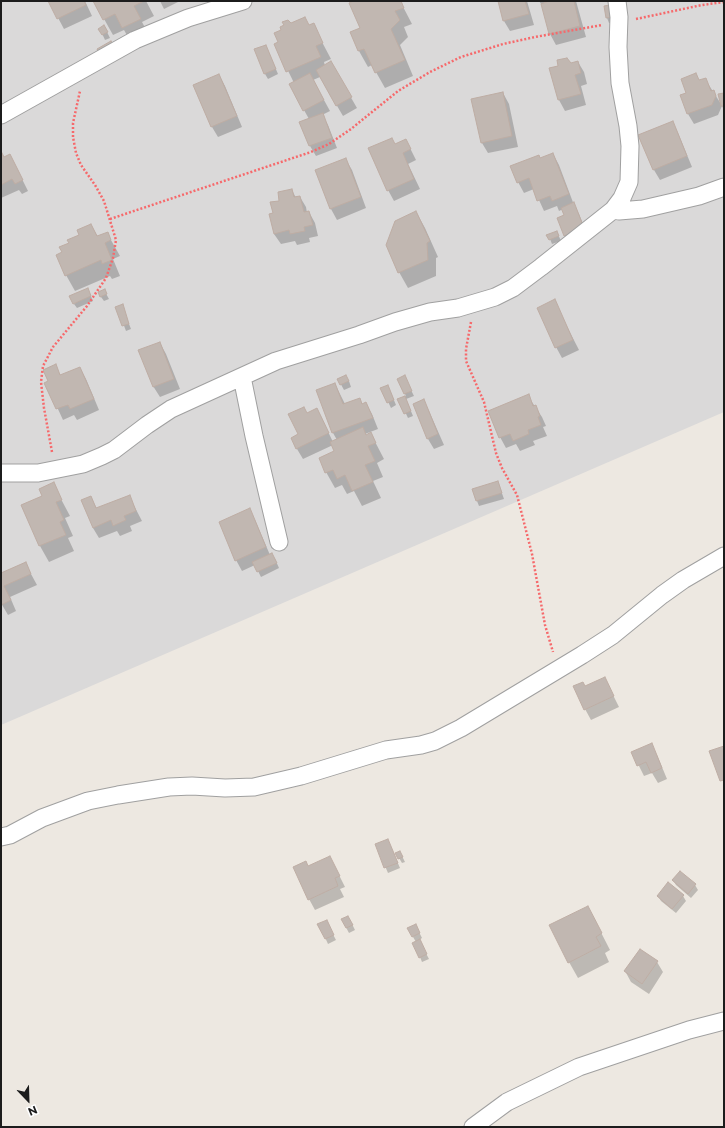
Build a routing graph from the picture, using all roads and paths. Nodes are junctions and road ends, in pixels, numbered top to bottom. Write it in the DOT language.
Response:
graph roads {
  1 [pos="243,1"];
  2 [pos="617,1"];
  3 [pos="724,2"];
  4 [pos="618,23"];
  5 [pos="88,65"];
  6 [pos="1,114"];
  7 [pos="724,187"];
  8 [pos="612,210"];
  9 [pos="110,219"];
  10 [pos="477,303"];
  11 [pos="242,377"];
  12 [pos="56,470"];
  13 [pos="1,474"];
  14 [pos="279,542"];
  15 [pos="724,556"];
  16 [pos="557,670"];
  17 [pos="1,838"];
  18 [pos="724,1021"];
  19 [pos="473,1127"];
  1 -- 5 [label="street"];
  2 -- 4 [label="street"];
  3 -- 4 [label="path"];
  4 -- 8 [label="street"];
  4 -- 9 [label="path"];
  5 -- 6 [label="street"];
  5 -- 9 [label="path"];
  7 -- 8 [label="street"];
  8 -- 10 [label="street"];
  9 -- 12 [label="path"];
  10 -- 11 [label="street"];
  10 -- 16 [label="path"];
  11 -- 12 [label="street"];
  11 -- 14 [label="street"];
  12 -- 13 [label="street"];
  15 -- 16 [label="street"];
  16 -- 17 [label="street"];
  18 -- 19 [label="street"];
}
